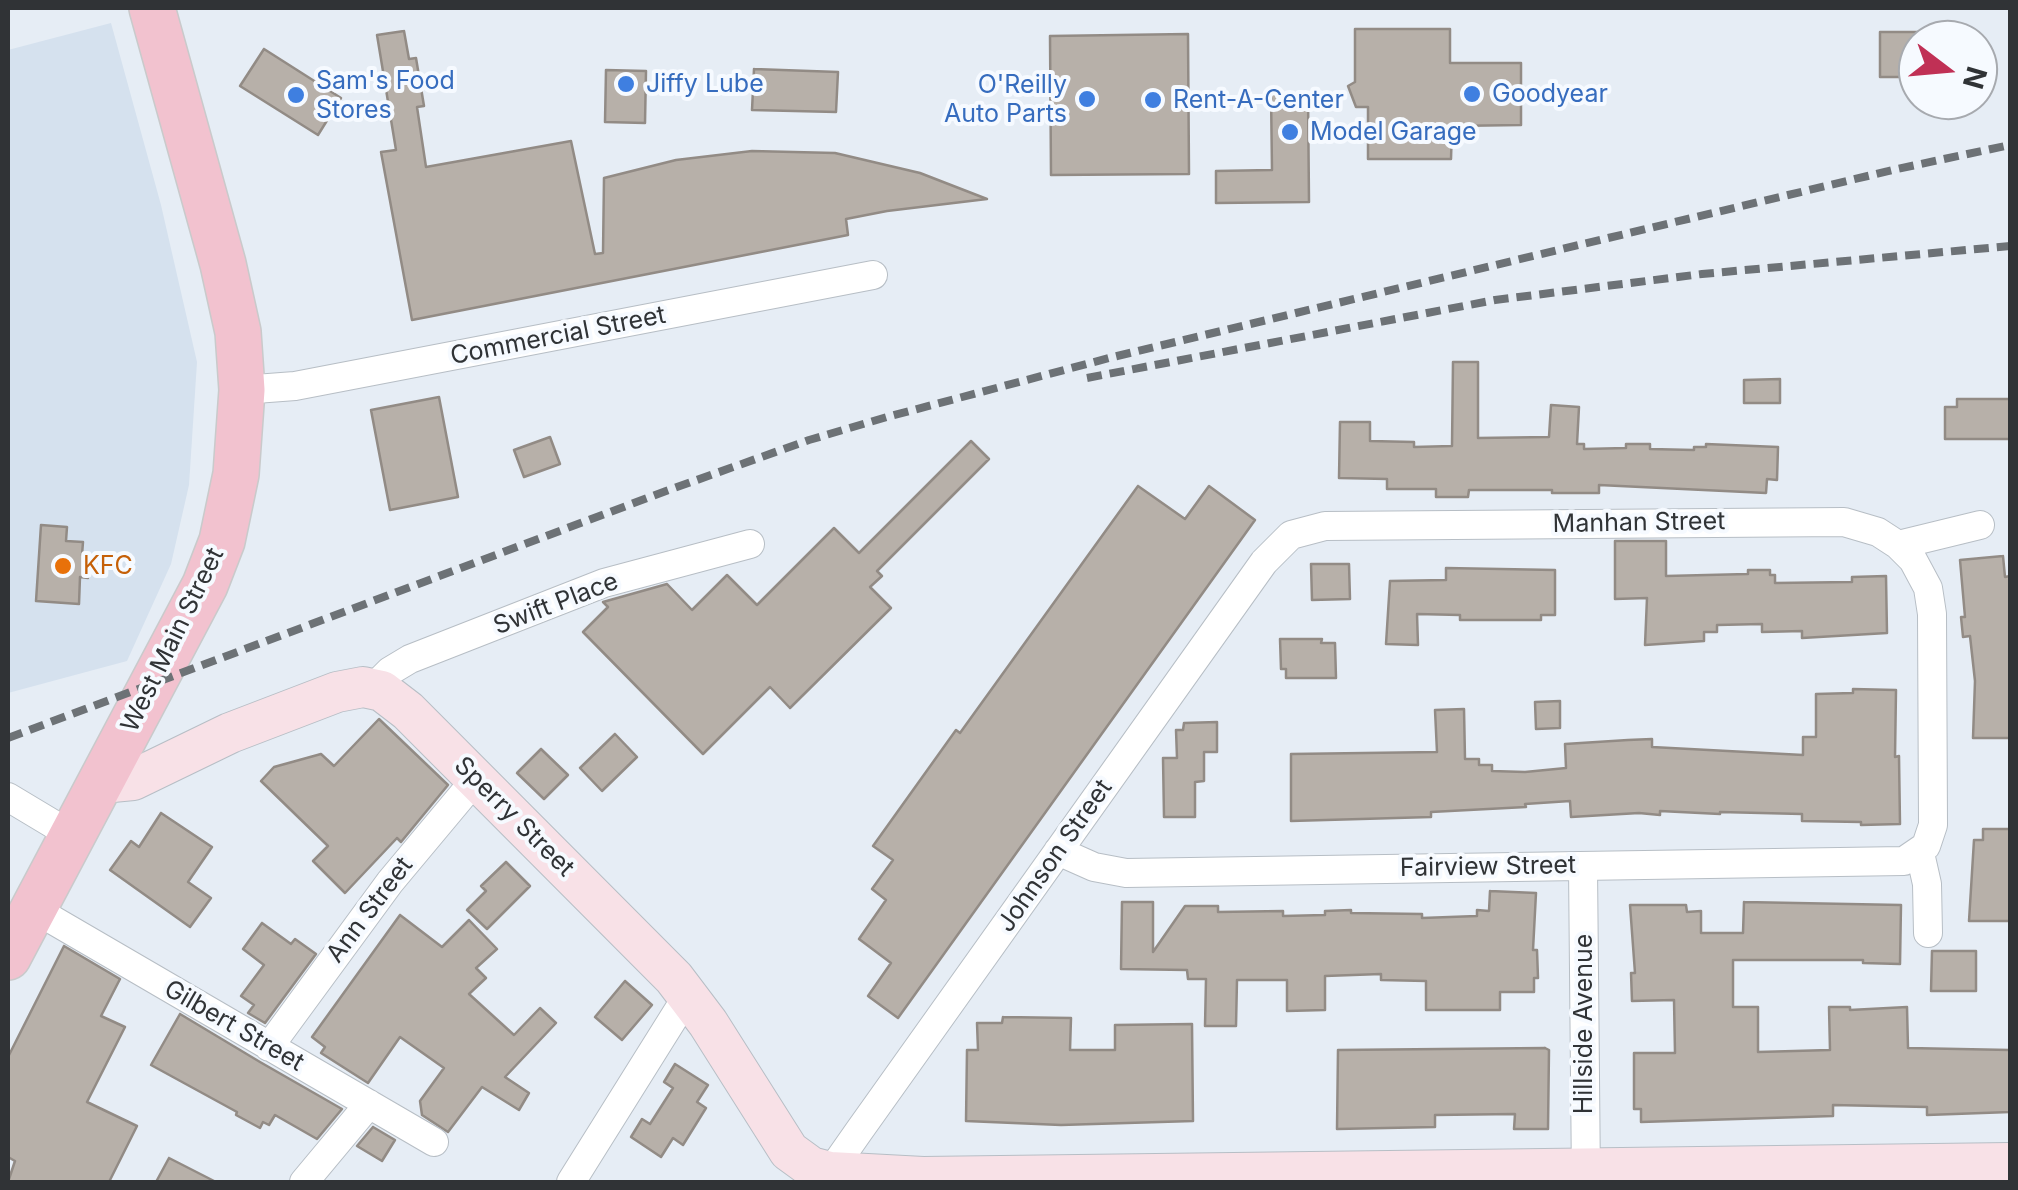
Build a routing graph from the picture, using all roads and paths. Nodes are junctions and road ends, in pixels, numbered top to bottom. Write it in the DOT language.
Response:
graph roads {
  1 [pos="152,8"];
  2 [pos="872,275"];
  3 [pos="242,390"];
  4 [pos="1980,526"];
  5 [pos="1291,535"];
  6 [pos="750,544"];
  7 [pos="1898,545"];
  8 [pos="372,688"];
  9 [pos="476,779"];
  10 [pos="102,784"];
  11 [pos="8,797"];
  12 [pos="73,836"];
  13 [pos="1058,851"];
  14 [pos="1920,853"];
  15 [pos="1583,866"];
  16 [pos="34,910"];
  17 [pos="1928,933"];
  18 [pos="8,957"];
  19 [pos="688,995"];
  20 [pos="270,1047"];
  21 [pos="369,1104"];
  22 [pos="434,1142"];
  23 [pos="2010,1164"];
  24 [pos="1586,1176"];
  25 [pos="827,1177"];
  26 [pos="304,1182"];
  27 [pos="571,1182"];
  1 -- 3 [label="main road, West Main Street"];
  2 -- 3 [label="street, Commercial Street"];
  3 -- 10 [label="main road, West Main Street"];
  4 -- 7 [label="street"];
  5 -- 7 [label="street, Manhan Street"];
  5 -- 13 [label="street, Johnson Street"];
  6 -- 8 [label="street, Swift Place"];
  7 -- 14 [label="street"];
  8 -- 9 [label="street, Sperry Street"];
  8 -- 10 [label="street"];
  9 -- 19 [label="street, Sperry Street"];
  9 -- 20 [label="street, Ann Street"];
  10 -- 12 [label="main road, West Main Street"];
  11 -- 12 [label="street"];
  12 -- 16 [label="main road, West Main Street"];
  13 -- 15 [label="street, Fairview Street"];
  13 -- 25 [label="street, Johnson Street"];
  14 -- 15 [label="street, Fairview Street"];
  14 -- 17 [label="street"];
  15 -- 24 [label="street, Hillside Avenue"];
  16 -- 18 [label="main road, West Main Street"];
  16 -- 20 [label="street, Gilbert Street"];
  19 -- 25 [label="street, Sperry Street"];
  19 -- 27 [label="street"];
  20 -- 21 [label="street, Gilbert Street"];
  21 -- 22 [label="street, Gilbert Street"];
  21 -- 26 [label="street"];
  23 -- 24 [label="street"];
  24 -- 25 [label="street"];
}
